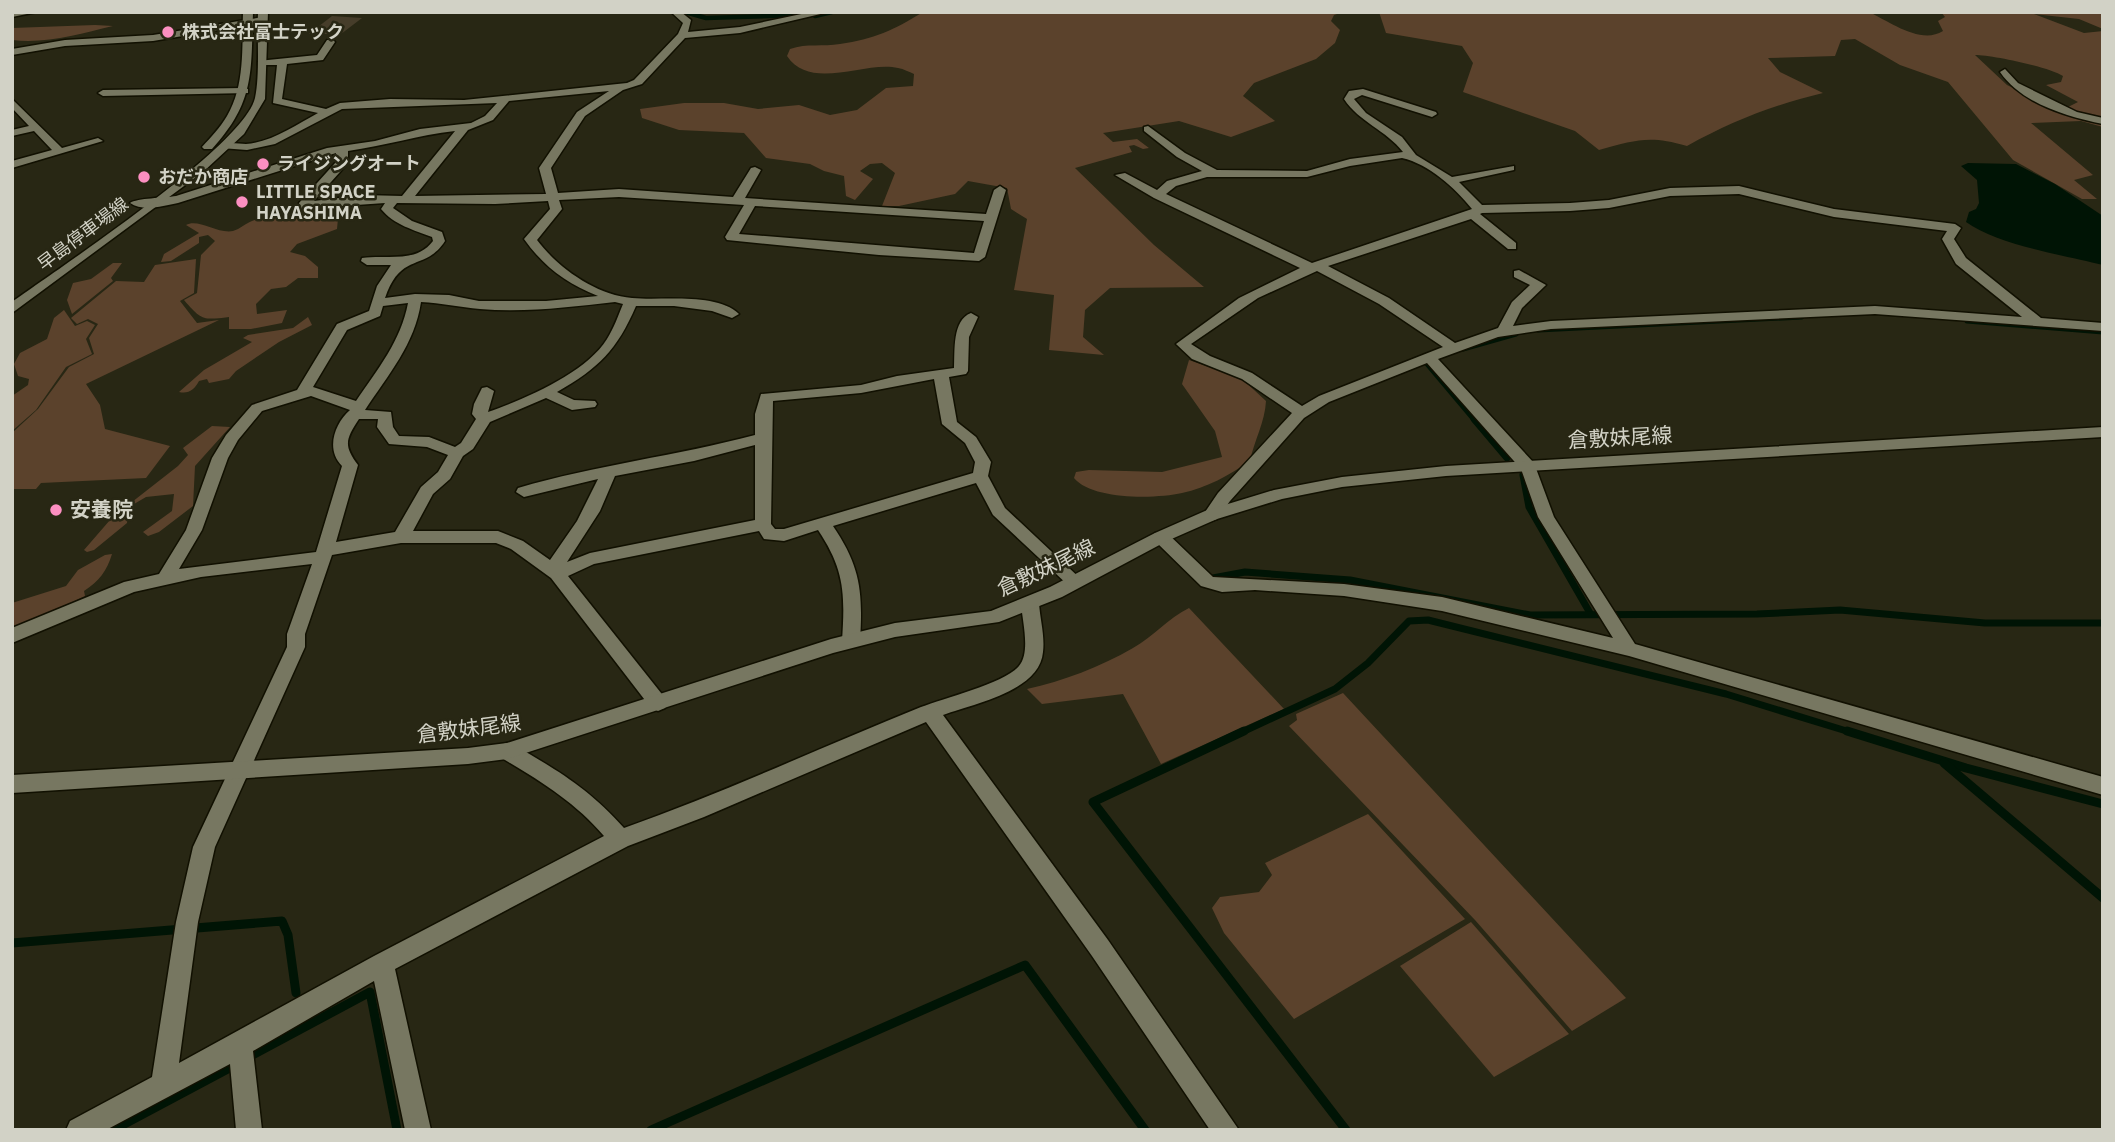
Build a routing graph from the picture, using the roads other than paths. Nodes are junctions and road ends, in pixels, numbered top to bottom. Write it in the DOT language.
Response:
graph roads {
  1 [pos="33,12"];
  2 [pos="675,12"];
  3 [pos="825,12"];
  4 [pos="12,14"];
  5 [pos="263,16"];
  6 [pos="248,17"];
  7 [pos="682,35"];
  8 [pos="330,42"];
  9 [pos="12,52"];
  10 [pos="282,62"];
  11 [pos="261,63"];
  12 [pos="2005,72"];
  13 [pos="621,87"];
  14 [pos="244,91"];
  15 [pos="103,93"];
  16 [pos="506,99"];
  17 [pos="13,103"];
  18 [pos="326,112"];
  19 [pos="1432,114"];
  20 [pos="2103,121"];
  21 [pos="36,127"];
  22 [pos="463,129"];
  23 [pos="1148,129"];
  24 [pos="12,133"];
  25 [pos="98,141"];
  26 [pos="225,146"];
  27 [pos="342,149"];
  28 [pos="60,152"];
  29 [pos="1411,156"];
  30 [pos="12,165"];
  31 [pos="1510,168"];
  32 [pos="755,170"];
  33 [pos="1215,173"];
  34 [pos="1121,175"];
  35 [pos="1449,181"];
  36 [pos="1000,190"];
  37 [pos="551,195"];
  38 [pos="1158,195"];
  39 [pos="400,199"];
  40 [pos="737,201"];
  41 [pos="136,203"];
  42 [pos="751,203"];
  43 [pos="153,204"];
  44 [pos="1476,211"];
  45 [pos="992,219"];
  46 [pos="1512,246"];
  47 [pos="368,261"];
  48 [pos="402,261"];
  49 [pos="1315,267"];
  50 [pos="1519,274"];
  51 [pos="12,295"];
  52 [pos="615,298"];
  53 [pos="415,299"];
  54 [pos="631,302"];
  55 [pos="376,303"];
  56 [pos="12,309"];
  57 [pos="732,314"];
  58 [pos="971,317"];
  59 [pos="2038,324"];
  60 [pos="2103,327"];
  61 [pos="1504,332"];
  62 [pos="1453,348"];
  63 [pos="1429,357"];
  64 [pos="941,375"];
  65 [pos="487,391"];
  66 [pos="307,392"];
  67 [pos="546,392"];
  68 [pos="590,404"];
  69 [pos="355,411"];
  70 [pos="1303,413"];
  71 [pos="484,419"];
  72 [pos="2103,432"];
  73 [pos="763,438"];
  74 [pos="457,453"];
  75 [pos="1528,467"];
  76 [pos="609,471"];
  77 [pos="980,476"];
  78 [pos="524,492"];
  79 [pos="1211,515"];
  80 [pos="822,523"];
  81 [pos="763,524"];
  82 [pos="401,537"];
  83 [pos="1161,537"];
  84 [pos="324,554"];
  85 [pos="555,572"];
  86 [pos="166,577"];
  87 [pos="1075,582"];
  88 [pos="1030,603"];
  89 [pos="12,636"];
  90 [pos="850,641"];
  91 [pos="1629,649"];
  92 [pos="658,703"];
  93 [pos="929,712"];
  94 [pos="507,751"];
  95 [pos="239,768"];
  96 [pos="12,784"];
  97 [pos="2103,786"];
  98 [pos="620,839"];
  99 [pos="382,964"];
  100 [pos="240,1044"];
  101 [pos="164,1084"];
  102 [pos="79,1130"];
  103 [pos="249,1130"];
  104 [pos="418,1130"];
  105 [pos="1226,1130"];
  1 -- 4 [label="street"];
  2 -- 7 [label="street"];
  3 -- 7 [label="street"];
  5 -- 6 [label="street"];
  5 -- 11 [label="street, 早島停車場線"];
  6 -- 9 [label="street"];
  6 -- 14 [label="street, 早島停車場線"];
  7 -- 13 [label="street"];
  8 -- 10 [label="street"];
  10 -- 11 [label="street"];
  10 -- 18 [label="street"];
  11 -- 26 [label="street, 早島停車場線"];
  12 -- 20 [label="street"];
  13 -- 16 [label="street"];
  13 -- 37 [label="street"];
  14 -- 15 [label="street"];
  14 -- 41 [label="street, 早島停車場線"];
  16 -- 18 [label="street"];
  16 -- 22 [label="street"];
  17 -- 21 [label="street"];
  18 -- 26 [label="street"];
  19 -- 29 [label="street"];
  21 -- 24 [label="street"];
  21 -- 28 [label="street"];
  22 -- 27 [label="street"];
  22 -- 39 [label="street"];
  23 -- 33 [label="street"];
  25 -- 28 [label="street"];
  26 -- 43 [label="street, 早島停車場線"];
  27 -- 39 [label="street"];
  27 -- 43 [label="street"];
  28 -- 30 [label="street"];
  29 -- 33 [label="street"];
  29 -- 35 [label="street"];
  31 -- 35 [label="street"];
  32 -- 40 [label="street"];
  33 -- 38 [label="street"];
  34 -- 38 [label="street"];
  35 -- 44 [label="street"];
  36 -- 45 [label="street"];
  37 -- 39 [label="street"];
  37 -- 40 [label="street"];
  37 -- 52 [label="street"];
  38 -- 49 [label="street"];
  39 -- 48 [label="street"];
  40 -- 42 [label="street"];
  41 -- 43 [label="street"];
  41 -- 51 [label="street, 早島停車場線"];
  42 -- 45 [label="street"];
  42 -- 45 [label="street"];
  43 -- 56 [label="street, 早島停車場線"];
  44 -- 46 [label="street"];
  44 -- 49 [label="street"];
  44 -- 59 [label="street"];
  47 -- 48 [label="street"];
  48 -- 55 [label="street"];
  49 -- 62 [label="street"];
  49 -- 70 [label="street"];
  50 -- 61 [label="street"];
  52 -- 53 [label="street"];
  52 -- 54 [label="street"];
  53 -- 55 [label="street"];
  53 -- 69 [label="street"];
  54 -- 57 [label="street"];
  54 -- 67 [label="street"];
  55 -- 66 [label="street"];
  58 -- 64 [label="street"];
  59 -- 60 [label="street"];
  59 -- 61 [label="street"];
  61 -- 62 [label="street"];
  62 -- 63 [label="street"];
  63 -- 70 [label="street"];
  63 -- 75 [label="street"];
  64 -- 73 [label="street"];
  64 -- 77 [label="street"];
  65 -- 71 [label="street"];
  66 -- 69 [label="street"];
  66 -- 86 [label="street"];
  67 -- 68 [label="street"];
  67 -- 71 [label="street"];
  69 -- 74 [label="street"];
  69 -- 84 [label="street"];
  70 -- 79 [label="street"];
  71 -- 74 [label="street"];
  72 -- 75 [label="street, 倉敷妹尾線"];
  73 -- 76 [label="street"];
  73 -- 81 [label="street"];
  74 -- 82 [label="street"];
  75 -- 79 [label="street, 倉敷妹尾線"];
  75 -- 91 [label="street"];
  76 -- 78 [label="street"];
  76 -- 85 [label="street"];
  77 -- 80 [label="street"];
  77 -- 87 [label="street"];
  79 -- 83 [label="street, 倉敷妹尾線"];
  80 -- 81 [label="street"];
  80 -- 90 [label="street"];
  81 -- 85 [label="street"];
  82 -- 84 [label="street"];
  82 -- 85 [label="street"];
  83 -- 87 [label="street, 倉敷妹尾線"];
  83 -- 91 [label="street"];
  84 -- 86 [label="street"];
  84 -- 95 [label="street"];
  85 -- 92 [label="street"];
  86 -- 89 [label="street"];
  87 -- 88 [label="street, 倉敷妹尾線"];
  88 -- 90 [label="street, 倉敷妹尾線"];
  88 -- 93 [label="street"];
  90 -- 92 [label="street, 倉敷妹尾線"];
  91 -- 97 [label="street"];
  92 -- 94 [label="street, 倉敷妹尾線"];
  93 -- 98 [label="street"];
  93 -- 105 [label="street"];
  94 -- 95 [label="street, 倉敷妹尾線"];
  94 -- 98 [label="street"];
  95 -- 96 [label="street, 倉敷妹尾線"];
  95 -- 101 [label="street"];
  98 -- 99 [label="street"];
  99 -- 100 [label="street"];
  99 -- 104 [label="street"];
  100 -- 101 [label="street"];
  100 -- 103 [label="street"];
  101 -- 102 [label="street"];
}
